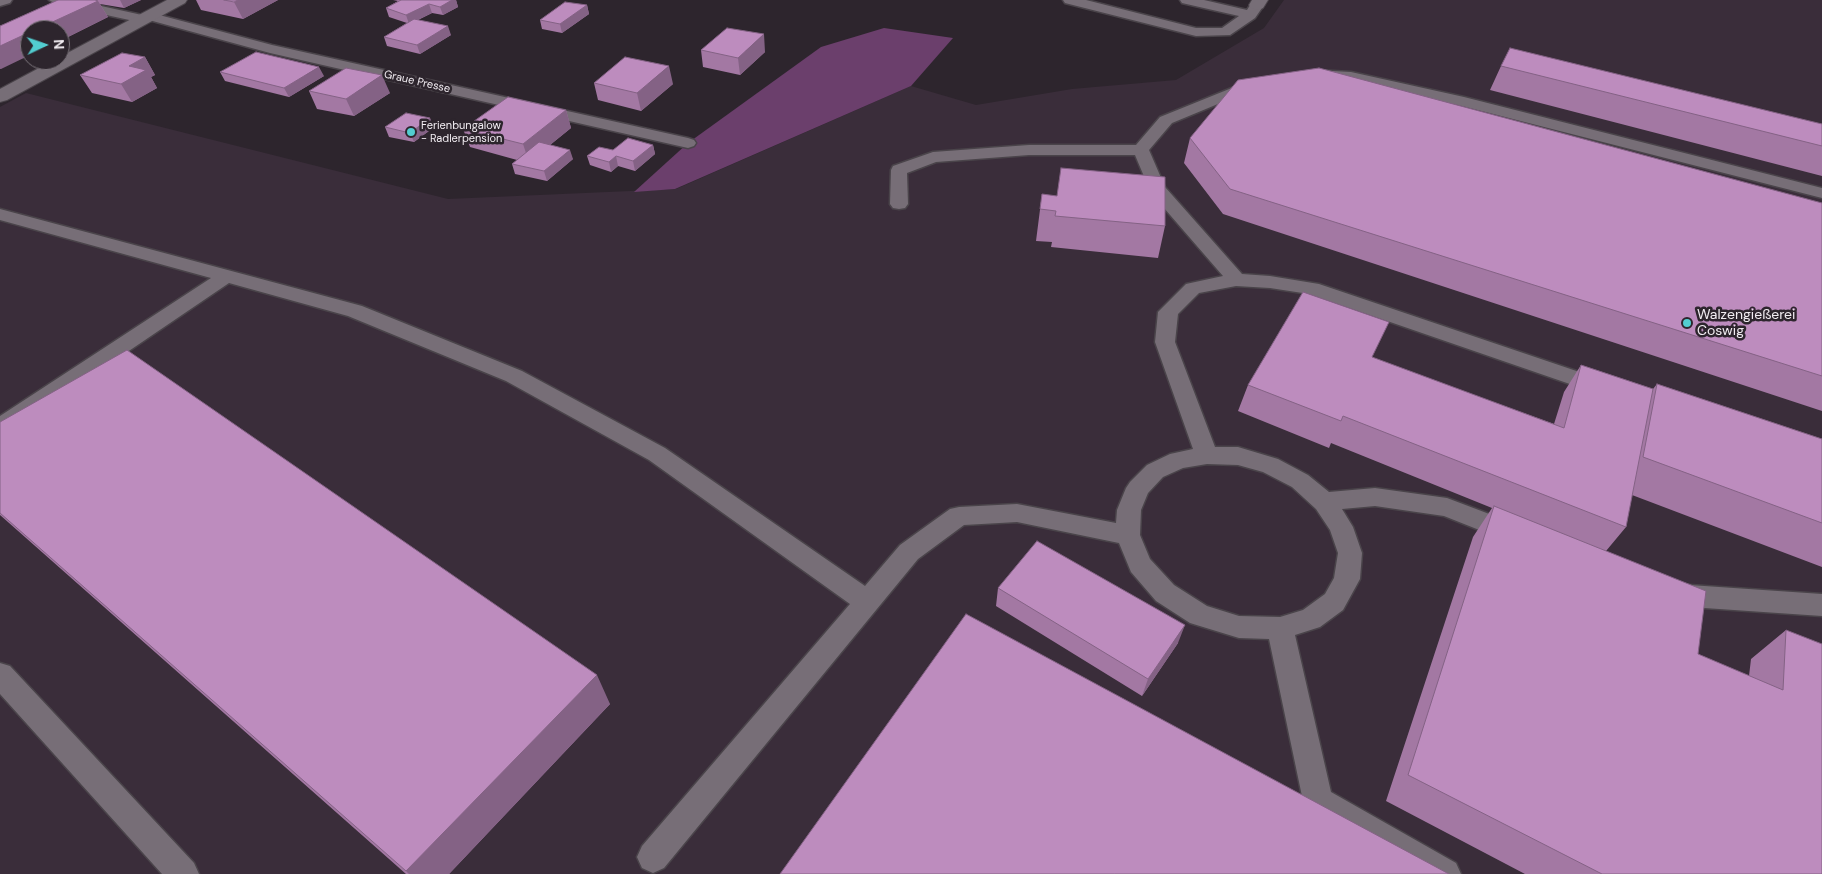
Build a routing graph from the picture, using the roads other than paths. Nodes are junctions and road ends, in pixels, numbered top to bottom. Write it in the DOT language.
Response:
graph roads {
  1 [pos="5,0"];
  2 [pos="56,0"];
  3 [pos="179,0"];
  4 [pos="1070,0"];
  5 [pos="1187,0"];
  6 [pos="0,2"];
  7 [pos="1256,7"];
  8 [pos="145,18"];
  9 [pos="1301,74"];
  10 [pos="1266,81"];
  11 [pos="0,96"];
  12 [pos="688,143"];
  13 [pos="1140,150"];
  14 [pos="1822,193"];
  15 [pos="899,204"];
  16 [pos="0,214"];
  17 [pos="228,275"];
  18 [pos="1236,280"];
  19 [pos="1624,394"];
  20 [pos="0,427"];
  21 [pos="1207,455"];
  22 [pos="1324,502"];
  23 [pos="1128,535"];
  24 [pos="1530,540"];
  25 [pos="1650,588"];
  26 [pos="868,602"];
  27 [pos="1822,605"];
  28 [pos="1280,628"];
  29 [pos="0,675"];
  30 [pos="653,857"];
  31 [pos="183,874"];
  32 [pos="1445,874"];
  1 -- 6 [label="lane"];
  2 -- 8 [label="lane, Graue Presse"];
  3 -- 8 [label="street"];
  4 -- 7 [label="lane"];
  5 -- 7 [label="lane"];
  8 -- 11 [label="street"];
  8 -- 12 [label="lane, Graue Presse"];
  9 -- 14 [label="lane"];
  10 -- 13 [label="lane"];
  13 -- 15 [label="lane"];
  13 -- 18 [label="lane"];
  16 -- 17 [label="lane"];
  17 -- 20 [label="lane"];
  17 -- 26 [label="lane"];
  18 -- 19 [label="lane"];
  18 -- 21 [label="lane"];
  21 -- 22 [label="lane"];
  21 -- 23 [label="lane"];
  22 -- 24 [label="lane"];
  22 -- 28 [label="lane"];
  23 -- 26 [label="lane"];
  23 -- 28 [label="lane"];
  25 -- 27 [label="lane"];
  26 -- 30 [label="lane"];
  28 -- 32 [label="lane"];
  29 -- 31 [label="lane"];
}
